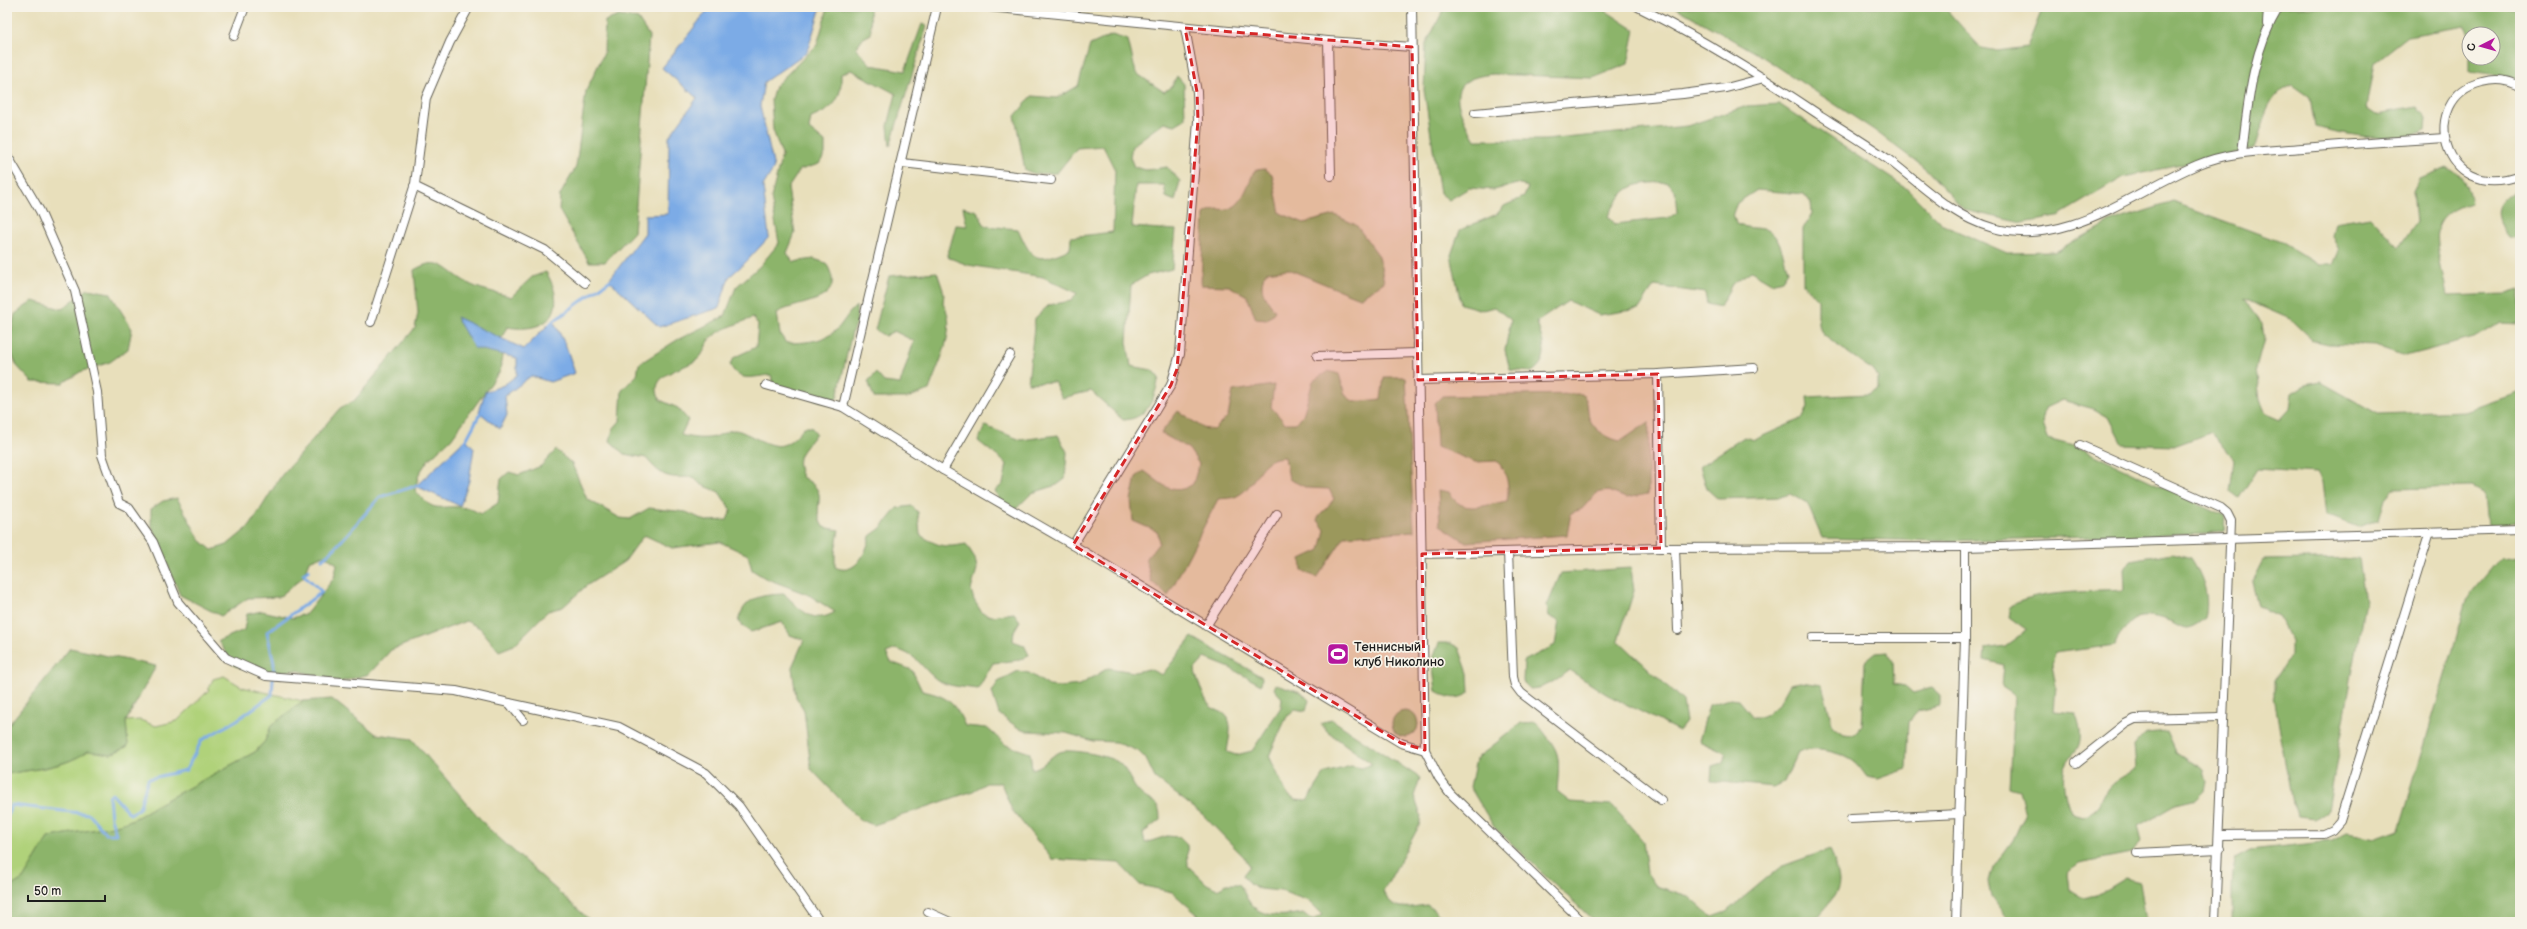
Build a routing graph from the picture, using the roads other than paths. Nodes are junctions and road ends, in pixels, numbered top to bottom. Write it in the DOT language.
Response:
graph roads {
  1 [pos="246,7"];
  2 [pos="469,7"];
  3 [pos="937,7"];
  4 [pos="989,7"];
  5 [pos="1412,7"];
  6 [pos="1638,7"];
  7 [pos="2268,7"];
  8 [pos="2279,7"];
  9 [pos="2267,26"];
  10 [pos="1185,28"];
  11 [pos="234,36"];
  12 [pos="1328,41"];
  13 [pos="1412,47"];
  14 [pos="1764,78"];
  15 [pos="2520,86"];
  16 [pos="1475,113"];
  17 [pos="2444,138"];
  18 [pos="2242,153"];
  19 [pos="7,154"];
  20 [pos="902,164"];
  21 [pos="2520,175"];
  22 [pos="1331,176"];
  23 [pos="1051,180"];
  24 [pos="414,186"];
  25 [pos="585,283"];
  26 [pos="371,322"];
  27 [pos="1418,353"];
  28 [pos="1010,355"];
  29 [pos="1317,356"];
  30 [pos="1754,368"];
  31 [pos="1658,374"];
  32 [pos="1418,380"];
  33 [pos="766,385"];
  34 [pos="843,407"];
  35 [pos="2080,445"];
  36 [pos="943,470"];
  37 [pos="1277,514"];
  38 [pos="2520,530"];
  39 [pos="2429,535"];
  40 [pos="2231,539"];
  41 [pos="1073,545"];
  42 [pos="1662,548"];
  43 [pos="1675,548"];
  44 [pos="1965,548"];
  45 [pos="1508,552"];
  46 [pos="1422,554"];
  47 [pos="1206,626"];
  48 [pos="1678,630"];
  49 [pos="1813,638"];
  50 [pos="1965,638"];
  51 [pos="510,703"];
  52 [pos="2222,717"];
  53 [pos="523,720"];
  54 [pos="1426,750"];
  55 [pos="2076,762"];
  56 [pos="1661,800"];
  57 [pos="1960,814"];
  58 [pos="1851,819"];
  59 [pos="2219,835"];
  60 [pos="2219,849"];
  61 [pos="2137,853"];
  62 [pos="928,912"];
  63 [pos="820,922"];
  64 [pos="950,922"];
  65 [pos="1583,922"];
  66 [pos="1956,922"];
  67 [pos="2215,922"];
  1 -- 11 [label="street"];
  2 -- 24 [label="street"];
  3 -- 20 [label="street"];
  4 -- 10 [label="street"];
  5 -- 13 [label="street"];
  6 -- 14 [label="street"];
  7 -- 9 [label="street"];
  8 -- 9 [label="street"];
  9 -- 18 [label="street"];
  10 -- 12 [label="street"];
  10 -- 41 [label="street"];
  12 -- 13 [label="street"];
  12 -- 22 [label="street"];
  13 -- 27 [label="street"];
  14 -- 16 [label="street"];
  14 -- 18 [label="street"];
  15 -- 17 [label="street"];
  17 -- 18 [label="street"];
  17 -- 21 [label="street"];
  19 -- 51 [label="street"];
  20 -- 23 [label="street"];
  20 -- 34 [label="street"];
  24 -- 25 [label="street"];
  24 -- 26 [label="street"];
  27 -- 29 [label="street"];
  27 -- 32 [label="street"];
  28 -- 36 [label="street"];
  30 -- 31 [label="street"];
  31 -- 32 [label="street"];
  31 -- 42 [label="street"];
  32 -- 46 [label="street"];
  33 -- 34 [label="street"];
  34 -- 36 [label="street"];
  35 -- 40 [label="street"];
  36 -- 41 [label="street"];
  37 -- 47 [label="street"];
  38 -- 39 [label="street"];
  39 -- 40 [label="street"];
  39 -- 59 [label="street"];
  40 -- 44 [label="street"];
  40 -- 52 [label="street"];
  41 -- 47 [label="street"];
  42 -- 43 [label="street"];
  42 -- 45 [label="street"];
  43 -- 44 [label="street"];
  43 -- 48 [label="street"];
  44 -- 50 [label="street"];
  45 -- 46 [label="street"];
  45 -- 56 [label="street"];
  46 -- 54 [label="street"];
  47 -- 54 [label="street"];
  49 -- 50 [label="street"];
  50 -- 57 [label="street"];
  51 -- 53 [label="street"];
  51 -- 63 [label="street"];
  52 -- 55 [label="street"];
  52 -- 59 [label="street"];
  54 -- 65 [label="street"];
  57 -- 58 [label="street"];
  57 -- 66 [label="street"];
  59 -- 60 [label="street"];
  60 -- 61 [label="street"];
  60 -- 67 [label="street"];
  62 -- 64 [label="street"];
}
